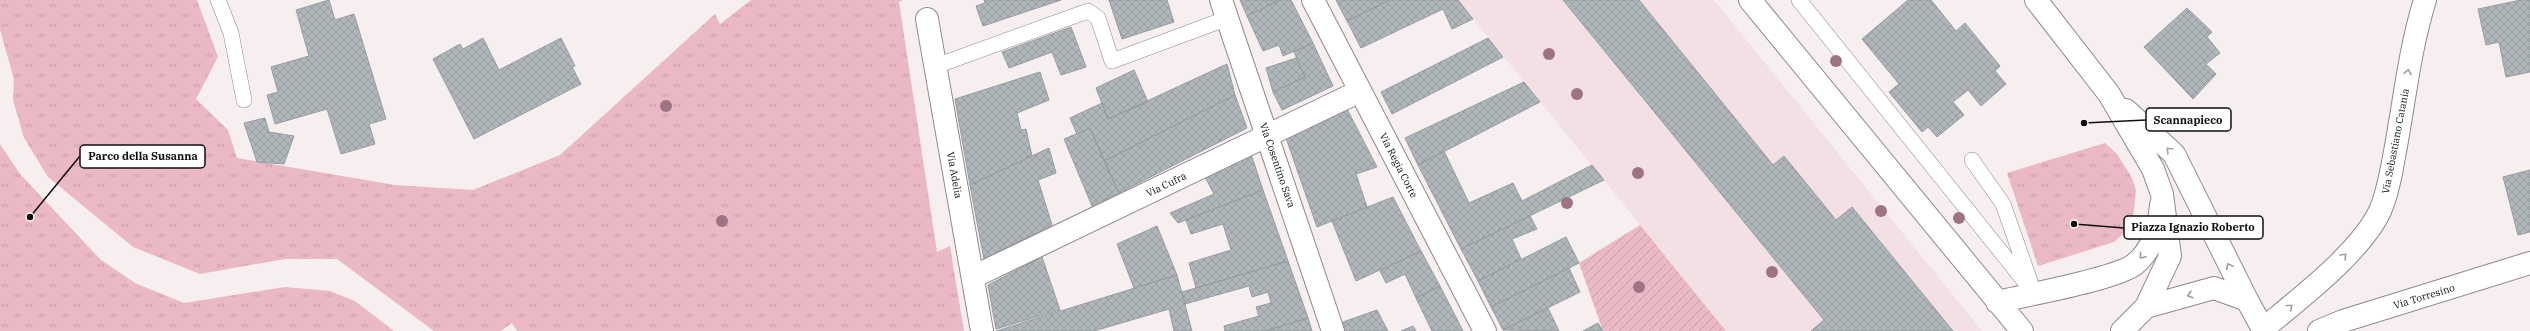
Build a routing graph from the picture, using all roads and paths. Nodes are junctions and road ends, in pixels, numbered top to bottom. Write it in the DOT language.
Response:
graph roads {
  1 [pos="218,0"];
  2 [pos="1313,0"];
  3 [pos="1750,0"];
  4 [pos="1799,0"];
  5 [pos="2036,0"];
  6 [pos="2425,0"];
  7 [pos="1224,9"];
  8 [pos="927,19"];
  9 [pos="936,66"];
  10 [pos="1360,91"];
  11 [pos="2109,94"];
  12 [pos="244,100"];
  13 [pos="1267,135"];
  14 [pos="1972,160"];
  15 [pos="2162,194"];
  16 [pos="2530,263"];
  17 [pos="973,277"];
  18 [pos="2034,293"];
  19 [pos="2247,300"];
  20 [pos="1997,302"];
  21 [pos="2146,307"];
  22 [pos="2263,330"];
  23 [pos="982,331"];
  24 [pos="1333,331"];
  25 [pos="1485,331"];
  26 [pos="2022,331"];
  27 [pos="2122,331"];
  28 [pos="2319,331"];
  1 -- 12 [label="lane"];
  2 -- 10 [label="street, Via Regia Corte"];
  3 -- 20 [label="street"];
  4 -- 18 [label="lane"];
  5 -- 11 [label="street"];
  22 -- 6 [label="street, Via Sebastiano Catania, one-way"];
  7 -- 9 [label="lane"];
  7 -- 13 [label="street, Via Cosentino Sava"];
  8 -- 9 [label="street, Via Adelia"];
  9 -- 17 [label="street, Via Adelia"];
  10 -- 13 [label="street, Via Cufra"];
  10 -- 25 [label="street, Via Regia Corte"];
  11 -- 15 [label="street"];
  19 -- 11 [label="street, one-way"];
  13 -- 17 [label="street, Via Cufra"];
  13 -- 24 [label="street, Via Cosentino Sava"];
  14 -- 18 [label="lane"];
  15 -- 18 [label="street, one-way"];
  15 -- 21 [label="street"];
  16 -- 28 [label="street, Via Torresino"];
  17 -- 23 [label="street, Via Adelia"];
  18 -- 20 [label="street"];
  19 -- 21 [label="street, one-way"];
  19 -- 22 [label="street"];
  20 -- 26 [label="street"];
  21 -- 27 [label="street"];
}
